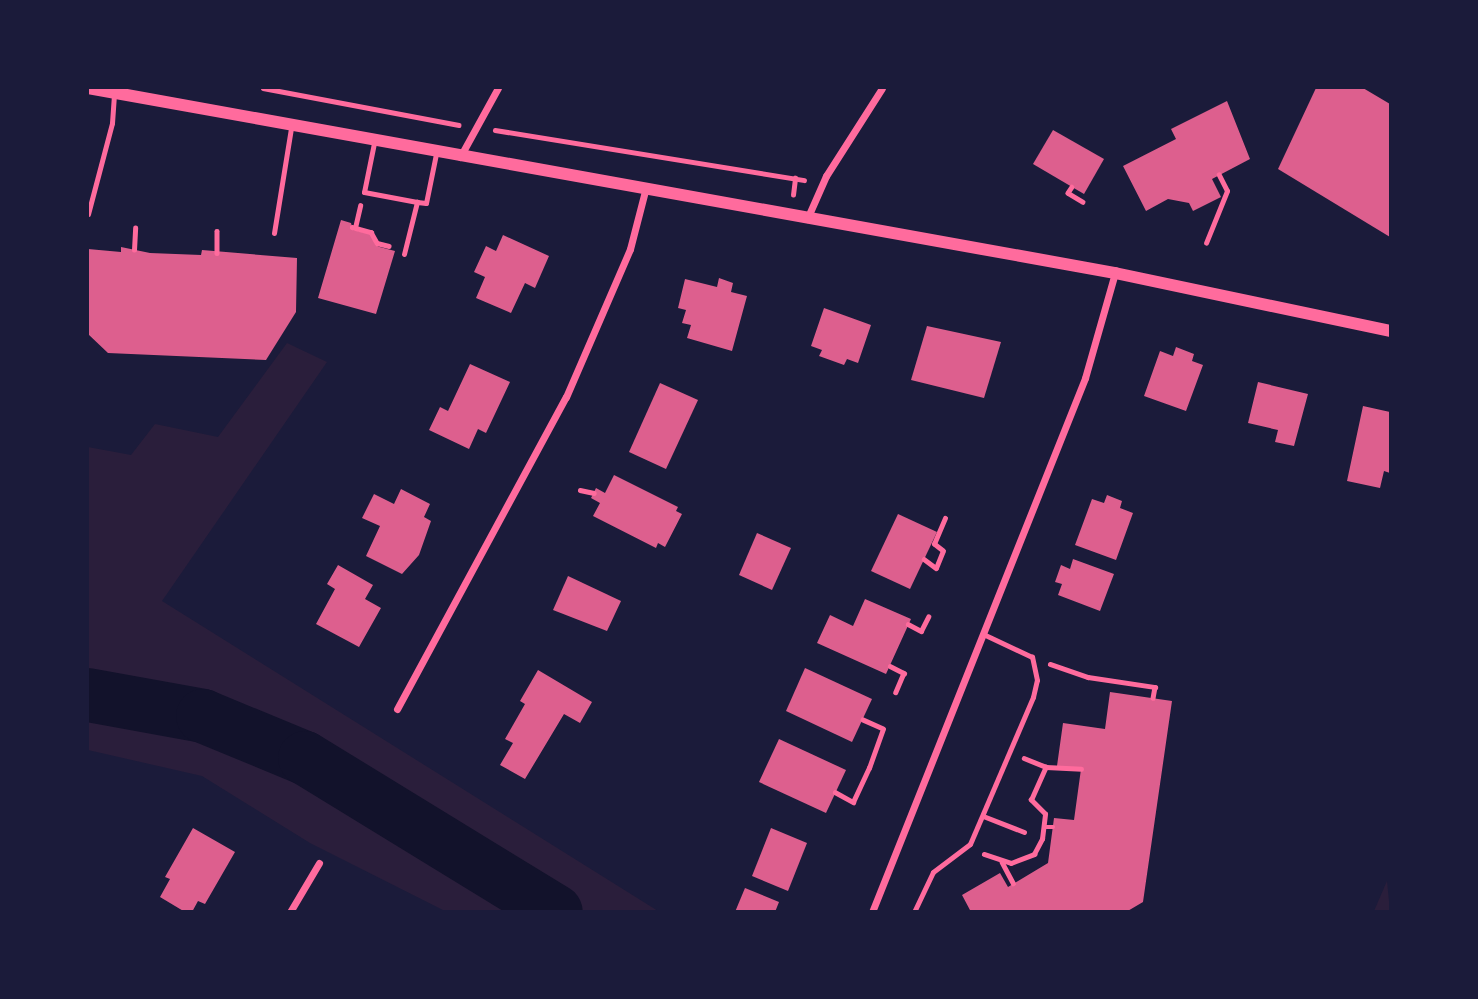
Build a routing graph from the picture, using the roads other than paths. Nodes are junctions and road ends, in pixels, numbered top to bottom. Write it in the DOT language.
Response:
graph roads {
  1 [pos="88,88"];
  2 [pos="498,88"];
  3 [pos="882,88"];
  4 [pos="115,91"];
  5 [pos="291,128"];
  6 [pos="374,143"];
  7 [pos="436,153"];
  8 [pos="459,159"];
  9 [pos="645,191"];
  10 [pos="417,202"];
  11 [pos="88,214"];
  12 [pos="807,220"];
  13 [pos="274,233"];
  14 [pos="404,254"];
  15 [pos="1115,273"];
  16 [pos="1391,331"];
  17 [pos="983,634"];
  18 [pos="397,709"];
  19 [pos="983,816"];
  20 [pos="1024,832"];
  21 [pos="319,863"];
  22 [pos="290,912"];
  23 [pos="872,912"];
  24 [pos="914,912"];
  1 -- 4 [label="street"];
  2 -- 8 [label="street"];
  3 -- 12 [label="street"];
  4 -- 5 [label="street"];
  4 -- 11 [label="lane"];
  5 -- 6 [label="street"];
  5 -- 13 [label="lane"];
  6 -- 7 [label="street"];
  6 -- 10 [label="lane"];
  7 -- 8 [label="street"];
  7 -- 10 [label="lane"];
  8 -- 9 [label="street"];
  9 -- 12 [label="street"];
  9 -- 18 [label="street"];
  10 -- 14 [label="lane"];
  12 -- 15 [label="street"];
  15 -- 16 [label="street"];
  15 -- 17 [label="street"];
  17 -- 19 [label="lane"];
  17 -- 23 [label="street"];
  19 -- 20 [label="lane"];
  19 -- 24 [label="lane"];
  21 -- 22 [label="street"];
}
